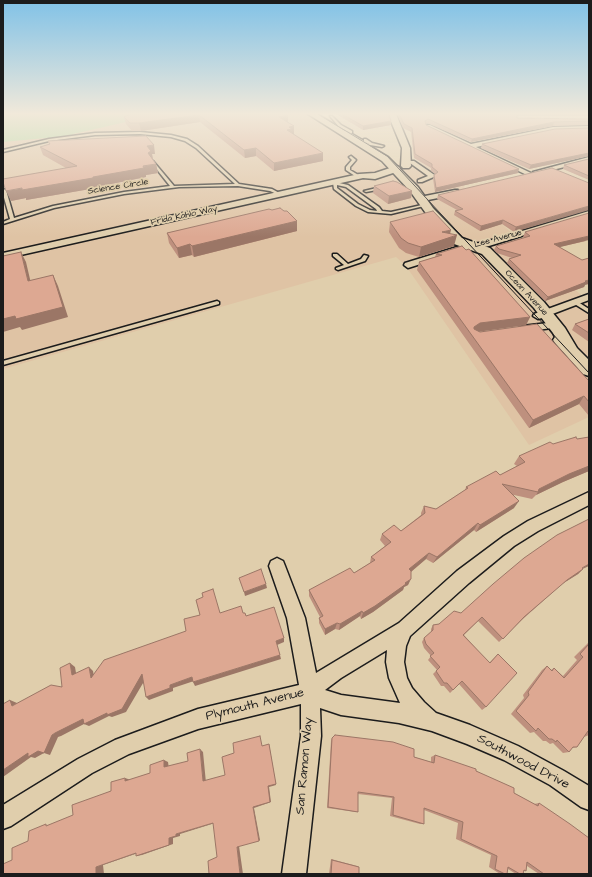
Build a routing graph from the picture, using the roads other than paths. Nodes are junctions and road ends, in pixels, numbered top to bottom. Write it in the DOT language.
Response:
graph roads {
  1 [pos="206,155"];
  2 [pos="379,155"];
  3 [pos="396,155"];
  4 [pos="405,155"];
  5 [pos="489,155"];
  6 [pos="351,157"];
  7 [pos="589,159"];
  8 [pos="153,162"];
  9 [pos="403,166"];
  10 [pos="551,168"];
  11 [pos="529,174"];
  12 [pos="562,174"];
  13 [pos="362,176"];
  14 [pos="515,177"];
  15 [pos="335,183"];
  16 [pos="238,185"];
  17 [pos="389,186"];
  18 [pos="173,187"];
  19 [pos="4,190"];
  20 [pos="463,190"];
  21 [pos="366,191"];
  22 [pos="418,191"];
  23 [pos="281,195"];
  24 [pos="380,212"];
  25 [pos="589,213"];
  26 [pos="12,220"];
  27 [pos="3,223"];
  28 [pos="474,246"];
  29 [pos="335,255"];
  30 [pos="3,256"];
  31 [pos="366,256"];
  32 [pos="346,265"];
  33 [pos="408,265"];
  34 [pos="338,269"];
  35 [pos="589,297"];
  36 [pos="575,302"];
  37 [pos="217,303"];
  38 [pos="589,310"];
  39 [pos="544,318"];
  40 [pos="508,331"];
  41 [pos="3,363"];
  42 [pos="589,370"];
  43 [pos="589,498"];
  44 [pos="277,566"];
  45 [pos="405,628"];
  46 [pos="310,692"];
  47 [pos="432,721"];
  48 [pos="589,799"];
  49 [pos="3,818"];
  50 [pos="294,874"];
  1 -- 16 [label="lane"];
  2 -- 9 [label="main road, Ocean Avenue"];
  3 -- 9 [label="main road, Ocean Avenue"];
  4 -- 9 [label="main road"];
  5 -- 11 [label="street"];
  6 -- 13 [label="lane"];
  7 -- 10 [label="street"];
  8 -- 18 [label="lane"];
  9 -- 13 [label="street, Frida Kahlo Way"];
  9 -- 22 [label="main road, Ocean Avenue"];
  9 -- 22 [label="street"];
  10 -- 11 [label="street"];
  10 -- 12 [label="street"];
  11 -- 14 [label="street"];
  13 -- 15 [label="street, Frida Kahlo Way"];
  15 -- 23 [label="street, Frida Kahlo Way"];
  15 -- 24 [label="lane"];
  15 -- 24 [label="lane"];
  16 -- 18 [label="lane, Science Circle"];
  16 -- 23 [label="lane, Science Circle"];
  17 -- 21 [label="lane"];
  18 -- 26 [label="lane, Science Circle"];
  19 -- 26 [label="lane"];
  20 -- 22 [label="street"];
  22 -- 24 [label="lane"];
  22 -- 28 [label="main road, Ocean Avenue"];
  23 -- 30 [label="street, Frida Kahlo Way"];
  25 -- 28 [label="street, Lee Avenue"];
  26 -- 27 [label="lane, Science Circle"];
  28 -- 33 [label="street, Lee Avenue"];
  28 -- 39 [label="main road, Ocean Avenue"];
  29 -- 32 [label="lane"];
  31 -- 32 [label="lane"];
  32 -- 34 [label="lane"];
  35 -- 36 [label="street"];
  36 -- 38 [label="lane"];
  36 -- 39 [label="street"];
  37 -- 41 [label="lane"];
  39 -- 40 [label="street"];
  39 -- 42 [label="main road, Ocean Avenue"];
  43 -- 45 [label="street, Plymouth Avenue"];
  44 -- 46 [label="street, San Ramon Way"];
  45 -- 46 [label="street, Plymouth Avenue"];
  45 -- 47 [label="street, Southwood Drive"];
  46 -- 47 [label="street, Southwood Drive"];
  46 -- 49 [label="street, Plymouth Avenue"];
  46 -- 50 [label="street, San Ramon Way"];
  47 -- 48 [label="street, Southwood Drive"];
}
